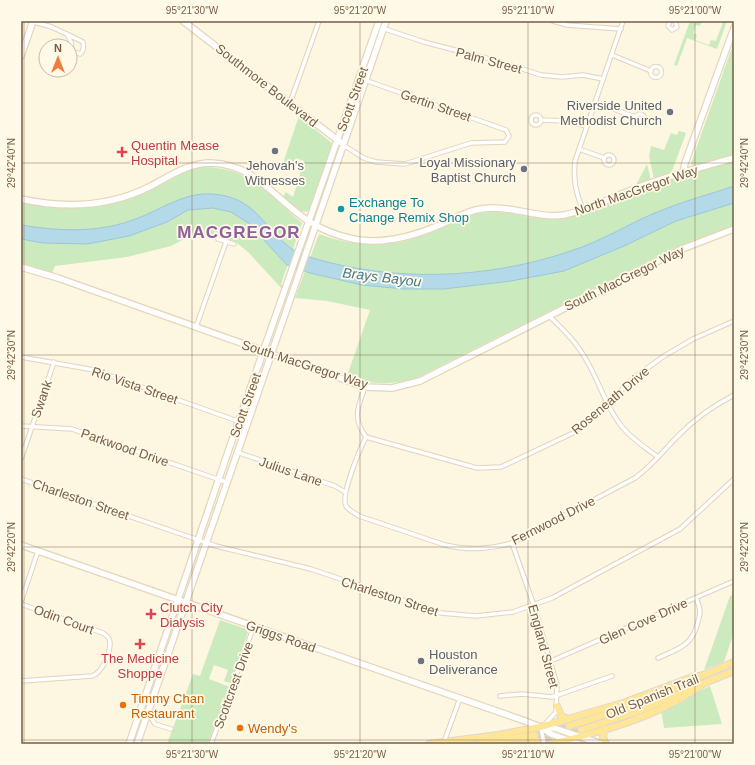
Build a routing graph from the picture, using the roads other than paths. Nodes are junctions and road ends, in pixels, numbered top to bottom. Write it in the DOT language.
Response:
graph roads {
  1 [pos="32,21"];
  2 [pos="184,21"];
  3 [pos="319,21"];
  4 [pos="386,21"];
  5 [pos="553,21"];
  6 [pos="623,21"];
  7 [pos="662,21"];
  8 [pos="675,21"];
  9 [pos="669,22"];
  10 [pos="380,25"];
  11 [pos="734,28"];
  12 [pos="621,29"];
  13 [pos="67,34"];
  14 [pos="612,55"];
  15 [pos="21,56"];
  16 [pos="651,71"];
  17 [pos="359,78"];
  18 [pos="603,78"];
  19 [pos="366,81"];
  20 [pos="595,102"];
  21 [pos="290,103"];
  22 [pos="635,117"];
  23 [pos="541,120"];
  24 [pos="586,126"];
  25 [pos="509,136"];
  26 [pos="337,140"];
  27 [pos="343,144"];
  28 [pos="579,149"];
  29 [pos="604,158"];
  30 [pos="734,158"];
  31 [pos="683,173"];
  32 [pos="21,199"];
  33 [pos="583,209"];
  34 [pos="309,222"];
  35 [pos="315,225"];
  36 [pos="734,229"];
  37 [pos="218,239"];
  38 [pos="226,242"];
  39 [pos="234,244"];
  40 [pos="21,267"];
  41 [pos="549,316"];
  42 [pos="734,321"];
  43 [pos="196,327"];
  44 [pos="264,351"];
  45 [pos="272,353"];
  46 [pos="21,357"];
  47 [pos="54,362"];
  48 [pos="365,387"];
  49 [pos="734,396"];
  50 [pos="608,403"];
  51 [pos="239,421"];
  52 [pos="246,424"];
  53 [pos="21,426"];
  54 [pos="32,428"];
  55 [pos="366,437"];
  56 [pos="236,451"];
  57 [pos="658,457"];
  58 [pos="21,459"];
  59 [pos="21,479"];
  60 [pos="219,479"];
  61 [pos="734,479"];
  62 [pos="226,482"];
  63 [pos="345,492"];
  64 [pos="198,540"];
  65 [pos="206,543"];
  66 [pos="512,543"];
  67 [pos="21,545"];
  68 [pos="38,551"];
  69 [pos="734,581"];
  70 [pos="696,598"];
  71 [pos="179,600"];
  72 [pos="21,603"];
  73 [pos="186,603"];
  74 [pos="534,606"];
  75 [pos="254,626"];
  76 [pos="658,658"];
  77 [pos="551,661"];
  78 [pos="734,662"];
  79 [pos="734,671"];
  80 [pos="706,674"];
  81 [pos="612,676"];
  82 [pos="711,680"];
  83 [pos="21,681"];
  84 [pos="704,683"];
  85 [pos="500,696"];
  86 [pos="557,696"];
  87 [pos="460,698"];
  88 [pos="557,706"];
  89 [pos="141,710"];
  90 [pos="147,712"];
  91 [pos="568,719"];
  92 [pos="569,726"];
  93 [pos="540,727"];
  94 [pos="171,729"];
  95 [pos="604,729"];
  96 [pos="580,733"];
  97 [pos="568,740"];
  98 [pos="444,742"];
  99 [pos="599,743"];
  100 [pos="129,744"];
  101 [pos="137,744"];
  102 [pos="211,744"];
  103 [pos="429,744"];
  104 [pos="479,744"];
  105 [pos="520,744"];
  106 [pos="544,744"];
  107 [pos="551,744"];
  108 [pos="580,744"];
  109 [pos="606,744"];
  1 -- 13 [label="street"];
  1 -- 15 [label="main road"];
  2 -- 21 [label="main road, Southmore Boulevard"];
  3 -- 21 [label="street"];
  4 -- 10 [label="main road, Scott Street"];
  5 -- 12 [label="street"];
  6 -- 12 [label="street"];
  7 -- 9 [label="street"];
  8 -- 9 [label="street"];
  10 -- 17 [label="main road, Scott Street"];
  10 -- 18 [label="street, Palm Street"];
  10 -- 19 [label="main road, Scott Street"];
  11 -- 31 [label="main road"];
  12 -- 14 [label="street"];
  13 -- 13 [label="street"];
  14 -- 16 [label="street"];
  14 -- 18 [label="street"];
  17 -- 19 [label="street, Gertin Street"];
  17 -- 26 [label="main road, Scott Street"];
  18 -- 20 [label="street"];
  19 -- 25 [label="street, Gertin Street"];
  19 -- 27 [label="main road, Scott Street"];
  20 -- 22 [label="street"];
  20 -- 24 [label="street"];
  21 -- 26 [label="main road, Southmore Boulevard"];
  23 -- 24 [label="street"];
  24 -- 28 [label="street"];
  25 -- 27 [label="street, Southmore Boulevard"];
  26 -- 27 [label="main road, Southmore Boulevard"];
  26 -- 34 [label="main road, Scott Street"];
  27 -- 35 [label="main road, Scott Street"];
  28 -- 29 [label="street"];
  28 -- 33 [label="street"];
  30 -- 31 [label="main road, North MacGregor Way"];
  31 -- 33 [label="main road, North MacGregor Way"];
  32 -- 34 [label="main road, North MacGregor Way"];
  33 -- 35 [label="main road, North MacGregor Way"];
  34 -- 35 [label="main road, North MacGregor Way"];
  34 -- 44 [label="main road, Scott Street"];
  35 -- 45 [label="main road, Scott Street"];
  36 -- 41 [label="main road, South MacGregor Way"];
  37 -- 38 [label="street"];
  38 -- 39 [label="street"];
  38 -- 43 [label="street"];
  40 -- 43 [label="main road, South MacGregor Way"];
  41 -- 48 [label="main road, South MacGregor Way"];
  41 -- 50 [label="street"];
  42 -- 50 [label="street, Roseneath Drive"];
  43 -- 44 [label="main road, South MacGregor Way"];
  44 -- 45 [label="main road, South MacGregor Way"];
  44 -- 51 [label="main road, Scott Street"];
  45 -- 48 [label="main road, South MacGregor Way"];
  45 -- 52 [label="main road, Scott Street"];
  46 -- 47 [label="street, Rio Vista Street"];
  47 -- 51 [label="street, Rio Vista Street"];
  47 -- 54 [label="street, Swank"];
  48 -- 55 [label="street"];
  49 -- 57 [label="street, Fernwood Drive"];
  50 -- 55 [label="street, Roseneath Drive"];
  50 -- 57 [label="street"];
  51 -- 52 [label="street, Rio Vista Street"];
  51 -- 60 [label="main road, Scott Street"];
  52 -- 56 [label="main road, Scott Street"];
  53 -- 54 [label="street, Parkwood Drive"];
  54 -- 58 [label="street, Swank"];
  54 -- 60 [label="street, Parkwood Drive"];
  55 -- 63 [label="street"];
  56 -- 62 [label="main road, Scott Street"];
  56 -- 63 [label="street, Julius Lane"];
  57 -- 66 [label="street, Fernwood Drive"];
  59 -- 64 [label="street, Charleston Street"];
  60 -- 62 [label="street, Parkwood Drive"];
  60 -- 64 [label="main road, Scott Street"];
  61 -- 74 [label="street, Charleston Street"];
  62 -- 65 [label="main road, Scott Street"];
  63 -- 66 [label="street, Fernwood Drive"];
  64 -- 65 [label="street, Charleston Street"];
  64 -- 71 [label="main road, Scott Street"];
  65 -- 73 [label="main road, Scott Street"];
  65 -- 74 [label="street, Charleston Street"];
  66 -- 74 [label="street, England Street"];
  67 -- 68 [label="main road, Griggs Road"];
  68 -- 71 [label="main road, Griggs Road"];
  68 -- 72 [label="street"];
  69 -- 70 [label="street, Glen Cove Drive"];
  70 -- 76 [label="street"];
  70 -- 77 [label="street, Glen Cove Drive"];
  71 -- 73 [label="main road, Griggs Road"];
  71 -- 89 [label="main road, Scott Street"];
  72 -- 83 [label="street, Odin Court"];
  73 -- 75 [label="main road, Griggs Road"];
  73 -- 90 [label="main road, Scott Street"];
  74 -- 77 [label="street, England Street"];
  75 -- 87 [label="main road, Griggs Road"];
  75 -- 102 [label="street, Scottcrest Drive"];
  77 -- 86 [label="street, England Street"];
  78 -- 80 [label="main road, Old Spanish Trail"];
  79 -- 82 [label="main road, Old Spanish Trail"];
  80 -- 82 [label="main road"];
  80 -- 91 [label="main road"];
  80 -- 92 [label="main road, Old Spanish Trail"];
  81 -- 86 [label="street"];
  82 -- 84 [label="main road, Old Spanish Trail"];
  84 -- 95 [label="main road"];
  84 -- 96 [label="main road, Old Spanish Trail"];
  85 -- 86 [label="street"];
  86 -- 88 [label="street, England Street"];
  87 -- 93 [label="main road, Griggs Road"];
  87 -- 98 [label="street"];
  88 -- 91 [label="main road"];
  88 -- 93 [label="street, England Street"];
  89 -- 90 [label="main road"];
  89 -- 100 [label="main road, Scott Street"];
  90 -- 94 [label="street"];
  90 -- 101 [label="main road, Scott Street"];
  91 -- 93 [label="main road"];
  93 -- 96 [label="main road, Griggs Road"];
  93 -- 97 [label="main road, Griggs Road"];
  93 -- 98 [label="main road"];
  93 -- 106 [label="street"];
  95 -- 96 [label="main road"];
  95 -- 109 [label="main road"];
  96 -- 97 [label="main road"];
  96 -- 99 [label="main road, Griggs Road"];
  97 -- 107 [label="main road"];
  97 -- 108 [label="main road, Griggs Road"];
  98 -- 103 [label="main road"];
  104 -- 105 [label="main road"];
}
